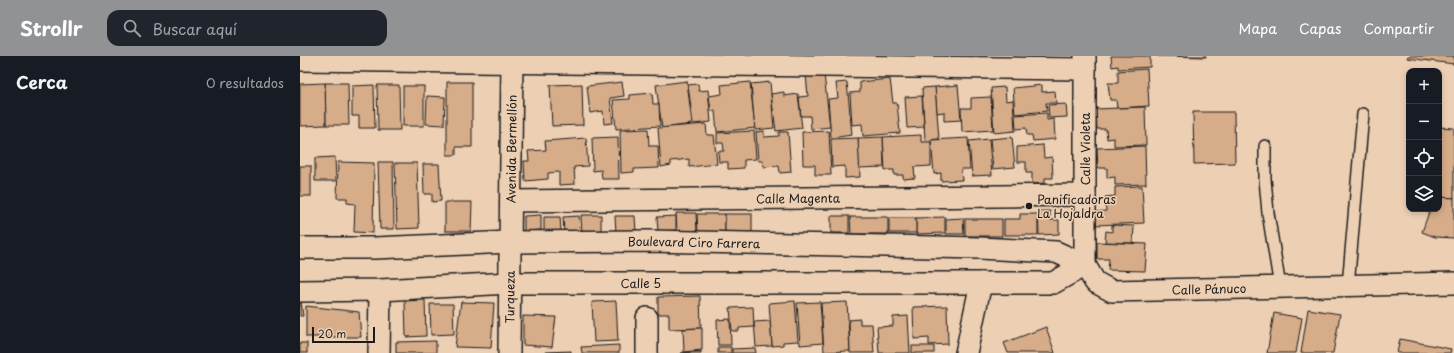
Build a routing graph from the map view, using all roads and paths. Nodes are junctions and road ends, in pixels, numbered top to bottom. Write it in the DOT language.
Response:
graph roads {
  1 [pos="512,59"];
  2 [pos="300,60"];
  3 [pos="1085,63"];
  4 [pos="1363,114"];
  5 [pos="1265,146"];
  6 [pos="1085,195"];
  7 [pos="511,201"];
  8 [pos="510,242"];
  9 [pos="300,248"];
  10 [pos="1084,265"];
  11 [pos="510,283"];
  12 [pos="981,283"];
  13 [pos="1454,283"];
  14 [pos="1348,286"];
  15 [pos="1280,287"];
  16 [pos="380,290"];
  17 [pos="300,291"];
  18 [pos="647,318"];
  19 [pos="379,353"];
  20 [pos="510,353"];
  21 [pos="647,353"];
  22 [pos="966,353"];
  1 -- 2 [label="street"];
  1 -- 3 [label="street"];
  1 -- 7 [label="street, Avenida Bermellón"];
  3 -- 6 [label="street, Calle Violeta"];
  4 -- 14 [label="lane"];
  5 -- 15 [label="lane"];
  6 -- 7 [label="street, Calle Magenta"];
  6 -- 10 [label="street, Calle Violeta"];
  7 -- 8 [label="street, Avenida Bermellón"];
  8 -- 9 [label="street, Boulevard Ciro Farrera"];
  8 -- 10 [label="street, Boulevard Ciro Farrera"];
  8 -- 11 [label="street, Turqueza"];
  10 -- 12 [label="street"];
  10 -- 15 [label="street, Calle Pánuco"];
  11 -- 12 [label="street, Calle 5"];
  11 -- 16 [label="street, Calle 5"];
  11 -- 20 [label="street, Turqueza"];
  12 -- 22 [label="street"];
  13 -- 14 [label="street, Calle Pánuco"];
  14 -- 15 [label="street, Calle Pánuco"];
  16 -- 17 [label="street, Calle 5"];
  16 -- 19 [label="street"];
  18 -- 21 [label="street"];
}
